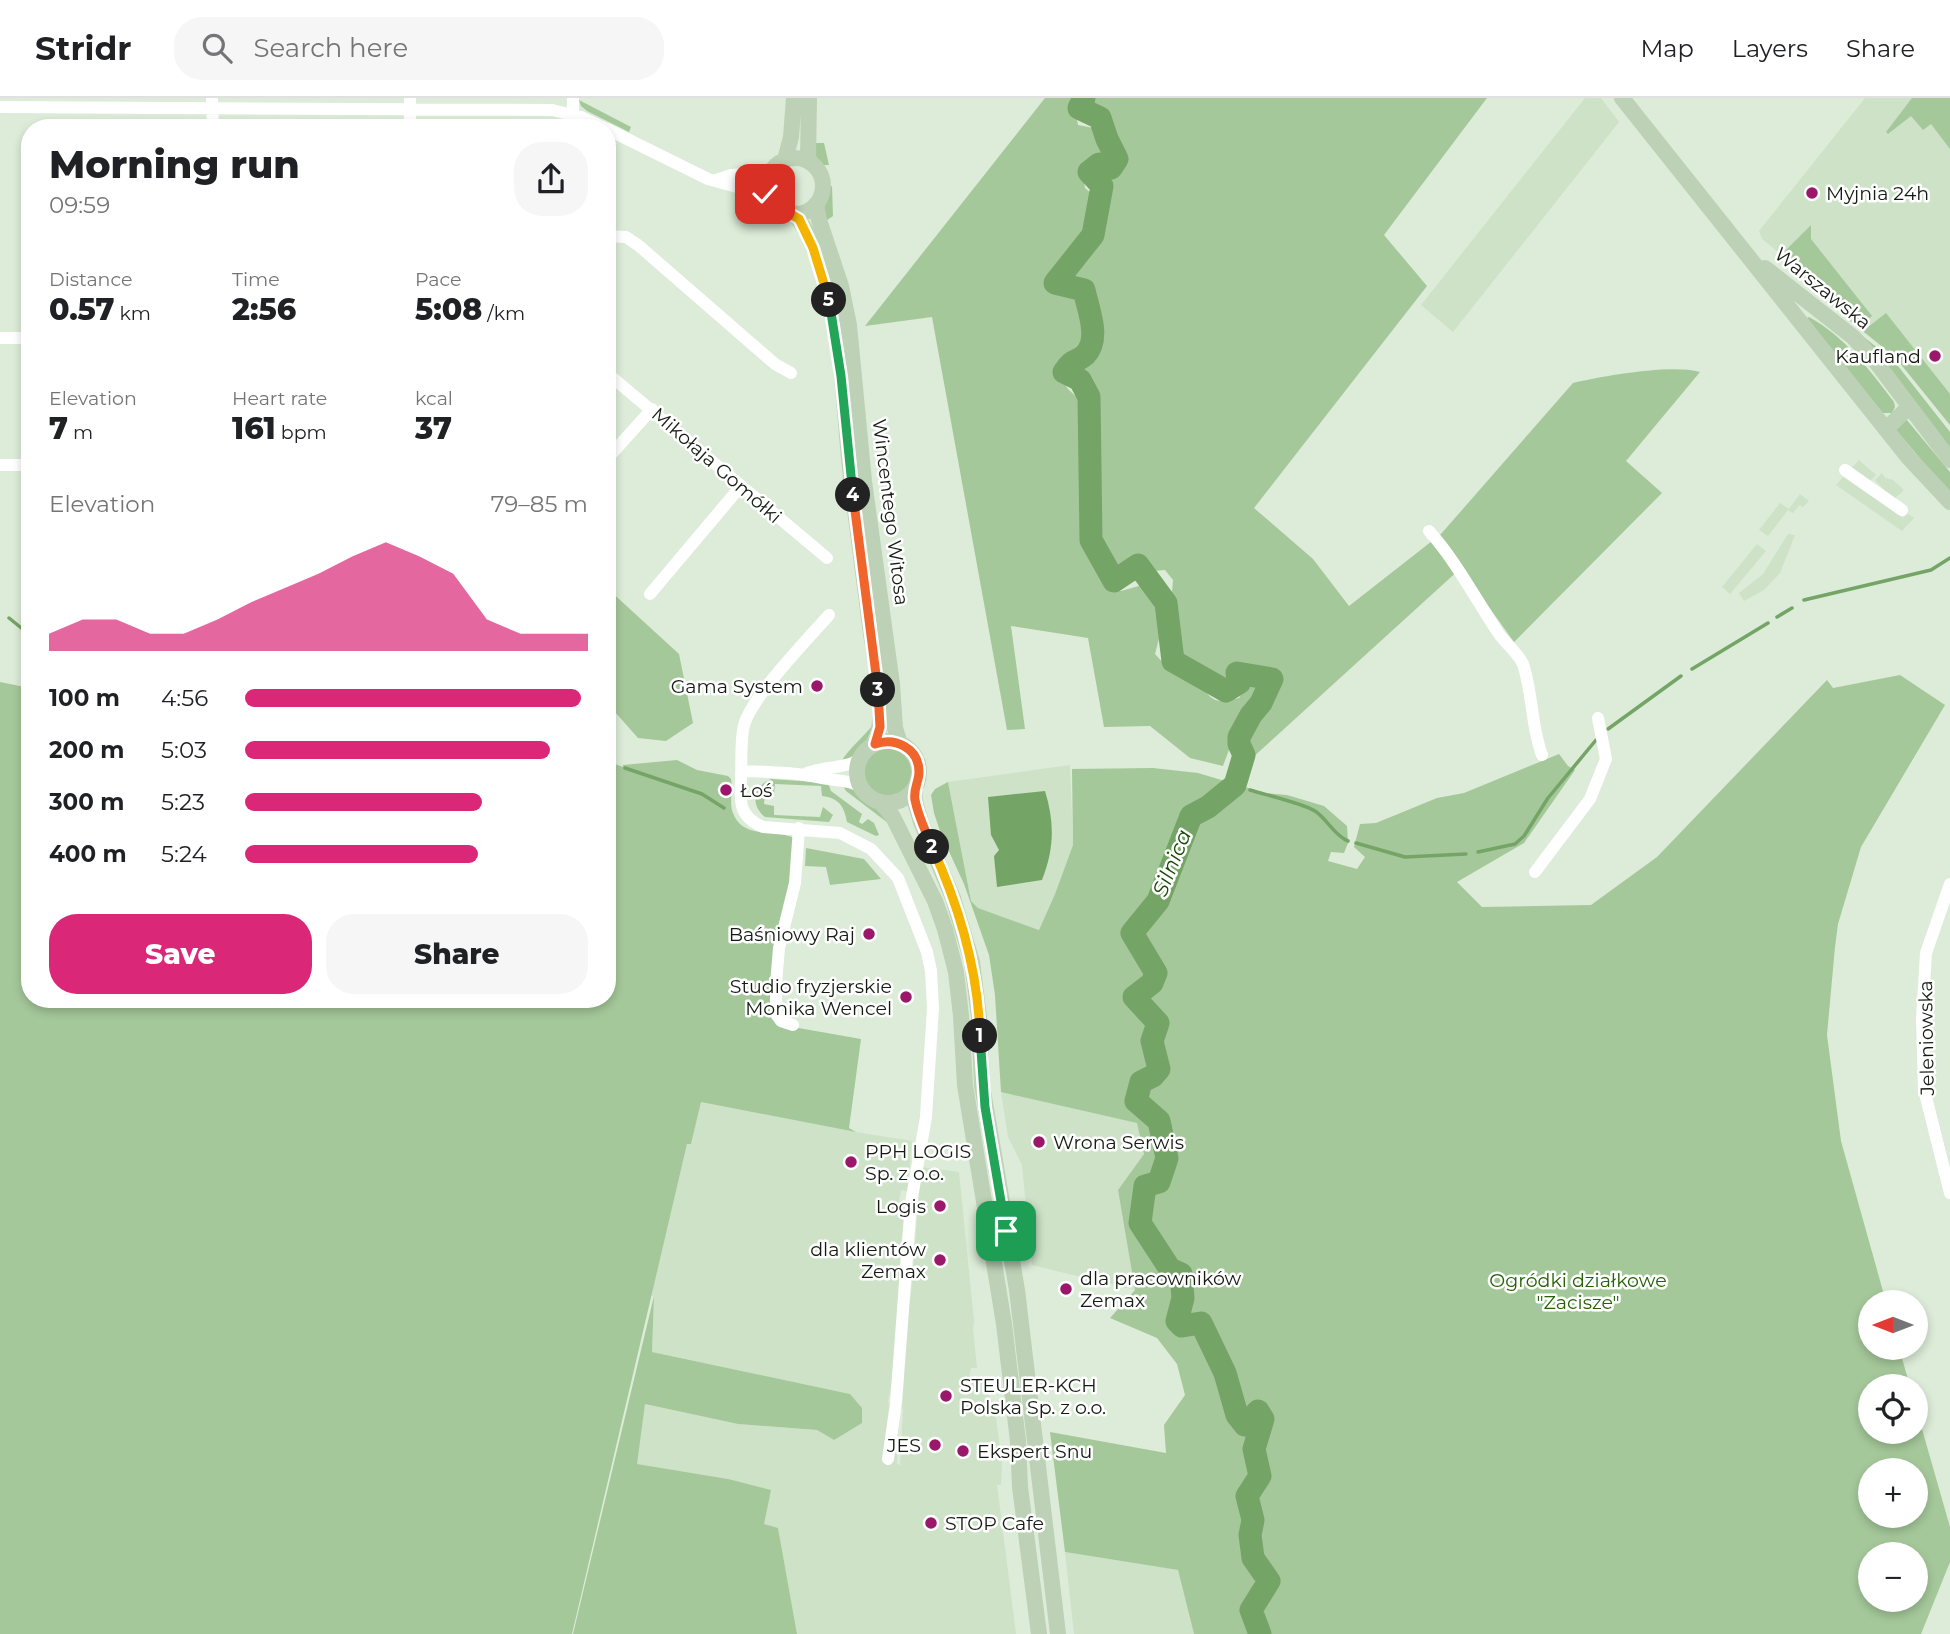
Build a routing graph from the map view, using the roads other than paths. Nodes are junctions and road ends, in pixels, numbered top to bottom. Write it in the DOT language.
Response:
graph roads {
  1 [pos="573,98"];
  2 [pos="794,98"];
  3 [pos="809,98"];
  4 [pos="1622,98"];
  5 [pos="212,103"];
  6 [pos="410,104"];
  7 [pos="0,107"];
  8 [pos="569,119"];
  9 [pos="573,119"];
  10 [pos="616,134"];
  11 [pos="785,160"];
  12 [pos="808,161"];
  13 [pos="771,172"];
  14 [pos="716,180"];
  15 [pos="769,196"];
  16 [pos="816,204"];
  17 [pos="793,214"];
  18 [pos="616,236"];
  19 [pos="1744,251"];
  20 [pos="0,338"];
  21 [pos="21,338"];
  22 [pos="791,373"];
  23 [pos="616,380"];
  24 [pos="1909,407"];
  25 [pos="652,409"];
  26 [pos="1886,429"];
  27 [pos="616,449"];
  28 [pos="1950,460"];
  29 [pos="0,465"];
  30 [pos="21,465"];
  31 [pos="1844,470"];
  32 [pos="741,486"];
  33 [pos="1950,502"];
  34 [pos="1902,510"];
  35 [pos="1429,530"];
  36 [pos="827,558"];
  37 [pos="650,594"];
  38 [pos="829,615"];
  39 [pos="1598,718"];
  40 [pos="875,744"];
  41 [pos="900,744"];
  42 [pos="1542,755"];
  43 [pos="859,761"];
  44 [pos="741,771"];
  45 [pos="807,773"];
  46 [pos="860,786"];
  47 [pos="914,789"];
  48 [pos="881,802"];
  49 [pos="799,828"];
  50 [pos="1535,872"];
  51 [pos="1949,886"];
  52 [pos="793,1025"];
  53 [pos="1950,1193"];
  54 [pos="888,1459"];
  55 [pos="1039,1634"];
  56 [pos="1058,1634"];
  1 -- 9 [label="street"];
  2 -- 11 [label="main road"];
  3 -- 12 [label="main road"];
  4 -- 19 [label="main road, Warszawska"];
  5 -- 6 [label="street"];
  5 -- 7 [label="street"];
  6 -- 8 [label="street"];
  10 -- 14 [label="street"];
  11 -- 12 [label="main road"];
  11 -- 13 [label="main road"];
  12 -- 16 [label="main road"];
  13 -- 14 [label="street"];
  13 -- 15 [label="main road"];
  14 -- 15 [label="street"];
  15 -- 17 [label="main road"];
  16 -- 17 [label="main road"];
  16 -- 41 [label="main road, Wincentego Witosa"];
  17 -- 40 [label="main road, Wincentego Witosa"];
  18 -- 22 [label="street"];
  19 -- 24 [label="main road, Warszawska"];
  19 -- 26 [label="main road, Warszawska"];
  20 -- 21 [label="street"];
  23 -- 25 [label="street, Mikołaja Gomółki"];
  24 -- 26 [label="main road"];
  24 -- 28 [label="main road, Warszawska"];
  25 -- 27 [label="street"];
  25 -- 32 [label="street, Mikołaja Gomółki"];
  26 -- 33 [label="main road, Warszawska"];
  29 -- 30 [label="street"];
  31 -- 34 [label="street"];
  32 -- 36 [label="street, Mikołaja Gomółki"];
  32 -- 37 [label="street"];
  35 -- 42 [label="street"];
  38 -- 44 [label="street"];
  39 -- 50 [label="street"];
  40 -- 41 [label="main road"];
  40 -- 43 [label="main road"];
  41 -- 47 [label="main road"];
  43 -- 45 [label="street"];
  43 -- 46 [label="main road"];
  44 -- 45 [label="street"];
  44 -- 49 [label="street"];
  45 -- 46 [label="street"];
  46 -- 48 [label="main road"];
  47 -- 48 [label="main road"];
  47 -- 56 [label="main road"];
  48 -- 55 [label="main road"];
  49 -- 52 [label="street"];
  49 -- 54 [label="street"];
  51 -- 53 [label="street, Jeleniowska"];
}
